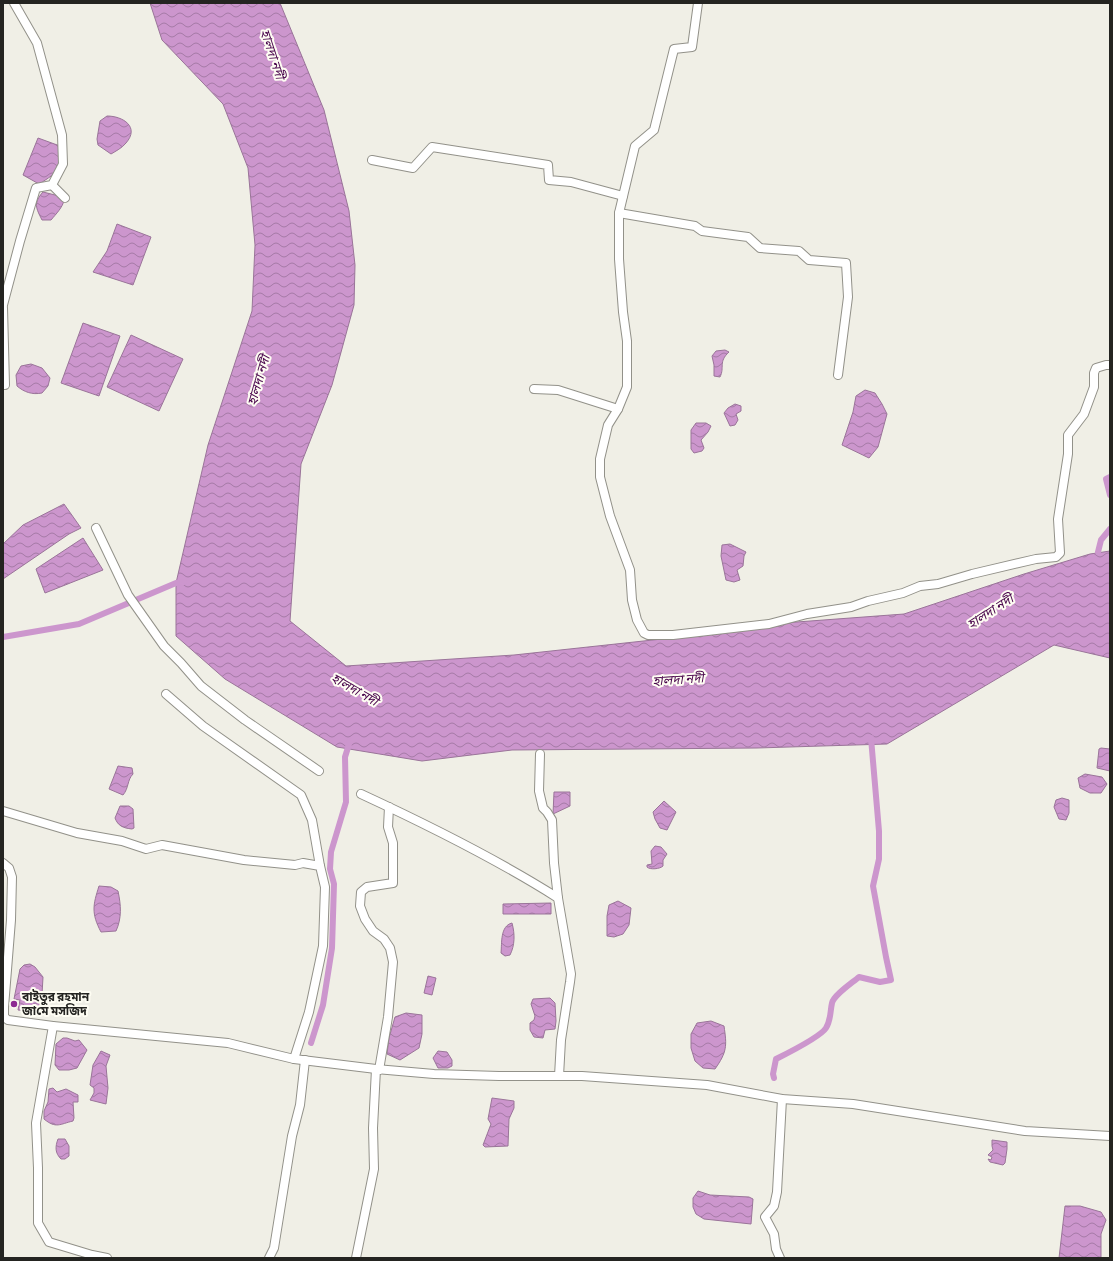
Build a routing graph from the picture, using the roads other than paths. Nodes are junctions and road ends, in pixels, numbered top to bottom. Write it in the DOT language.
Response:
graph roads {
  1 [pos="14,3"];
  2 [pos="698,3"];
  3 [pos="372,160"];
  4 [pos="52,185"];
  5 [pos="623,196"];
  6 [pos="65,198"];
  7 [pos="619,213"];
  8 [pos="3,307"];
  9 [pos="1110,365"];
  10 [pos="838,375"];
  11 [pos="3,385"];
  12 [pos="534,390"];
  13 [pos="618,409"];
  14 [pos="96,528"];
  15 [pos="166,694"];
  16 [pos="540,754"];
  17 [pos="319,771"];
  18 [pos="361,794"];
  19 [pos="389,807"];
  20 [pos="3,811"];
  21 [pos="3,863"];
  22 [pos="320,866"];
  23 [pos="558,898"];
  24 [pos="4,1019"];
  25 [pos="53,1026"];
  26 [pos="294,1059"];
  27 [pos="304,1060"];
  28 [pos="378,1070"];
  29 [pos="559,1076"];
  30 [pos="782,1099"];
  31 [pos="1110,1136"];
  32 [pos="108,1258"];
  33 [pos="269,1258"];
  34 [pos="356,1258"];
  35 [pos="780,1258"];
  1 -- 4 [label="street"];
  2 -- 5 [label="street"];
  3 -- 5 [label="street"];
  4 -- 6 [label="street"];
  4 -- 8 [label="street"];
  5 -- 7 [label="street"];
  7 -- 10 [label="street"];
  7 -- 13 [label="street"];
  8 -- 11 [label="street"];
  9 -- 13 [label="street"];
  12 -- 13 [label="street"];
  14 -- 17 [label="street"];
  15 -- 22 [label="street"];
  16 -- 23 [label="street"];
  18 -- 19 [label="street"];
  19 -- 23 [label="street"];
  19 -- 28 [label="street"];
  20 -- 22 [label="street"];
  21 -- 24 [label="street"];
  22 -- 26 [label="street"];
  23 -- 29 [label="street"];
  24 -- 25 [label="street"];
  25 -- 26 [label="street"];
  25 -- 32 [label="street"];
  26 -- 27 [label="street"];
  27 -- 28 [label="street"];
  27 -- 33 [label="street"];
  28 -- 29 [label="street"];
  28 -- 34 [label="street"];
  29 -- 30 [label="street"];
  30 -- 31 [label="street"];
  30 -- 35 [label="street"];
}
